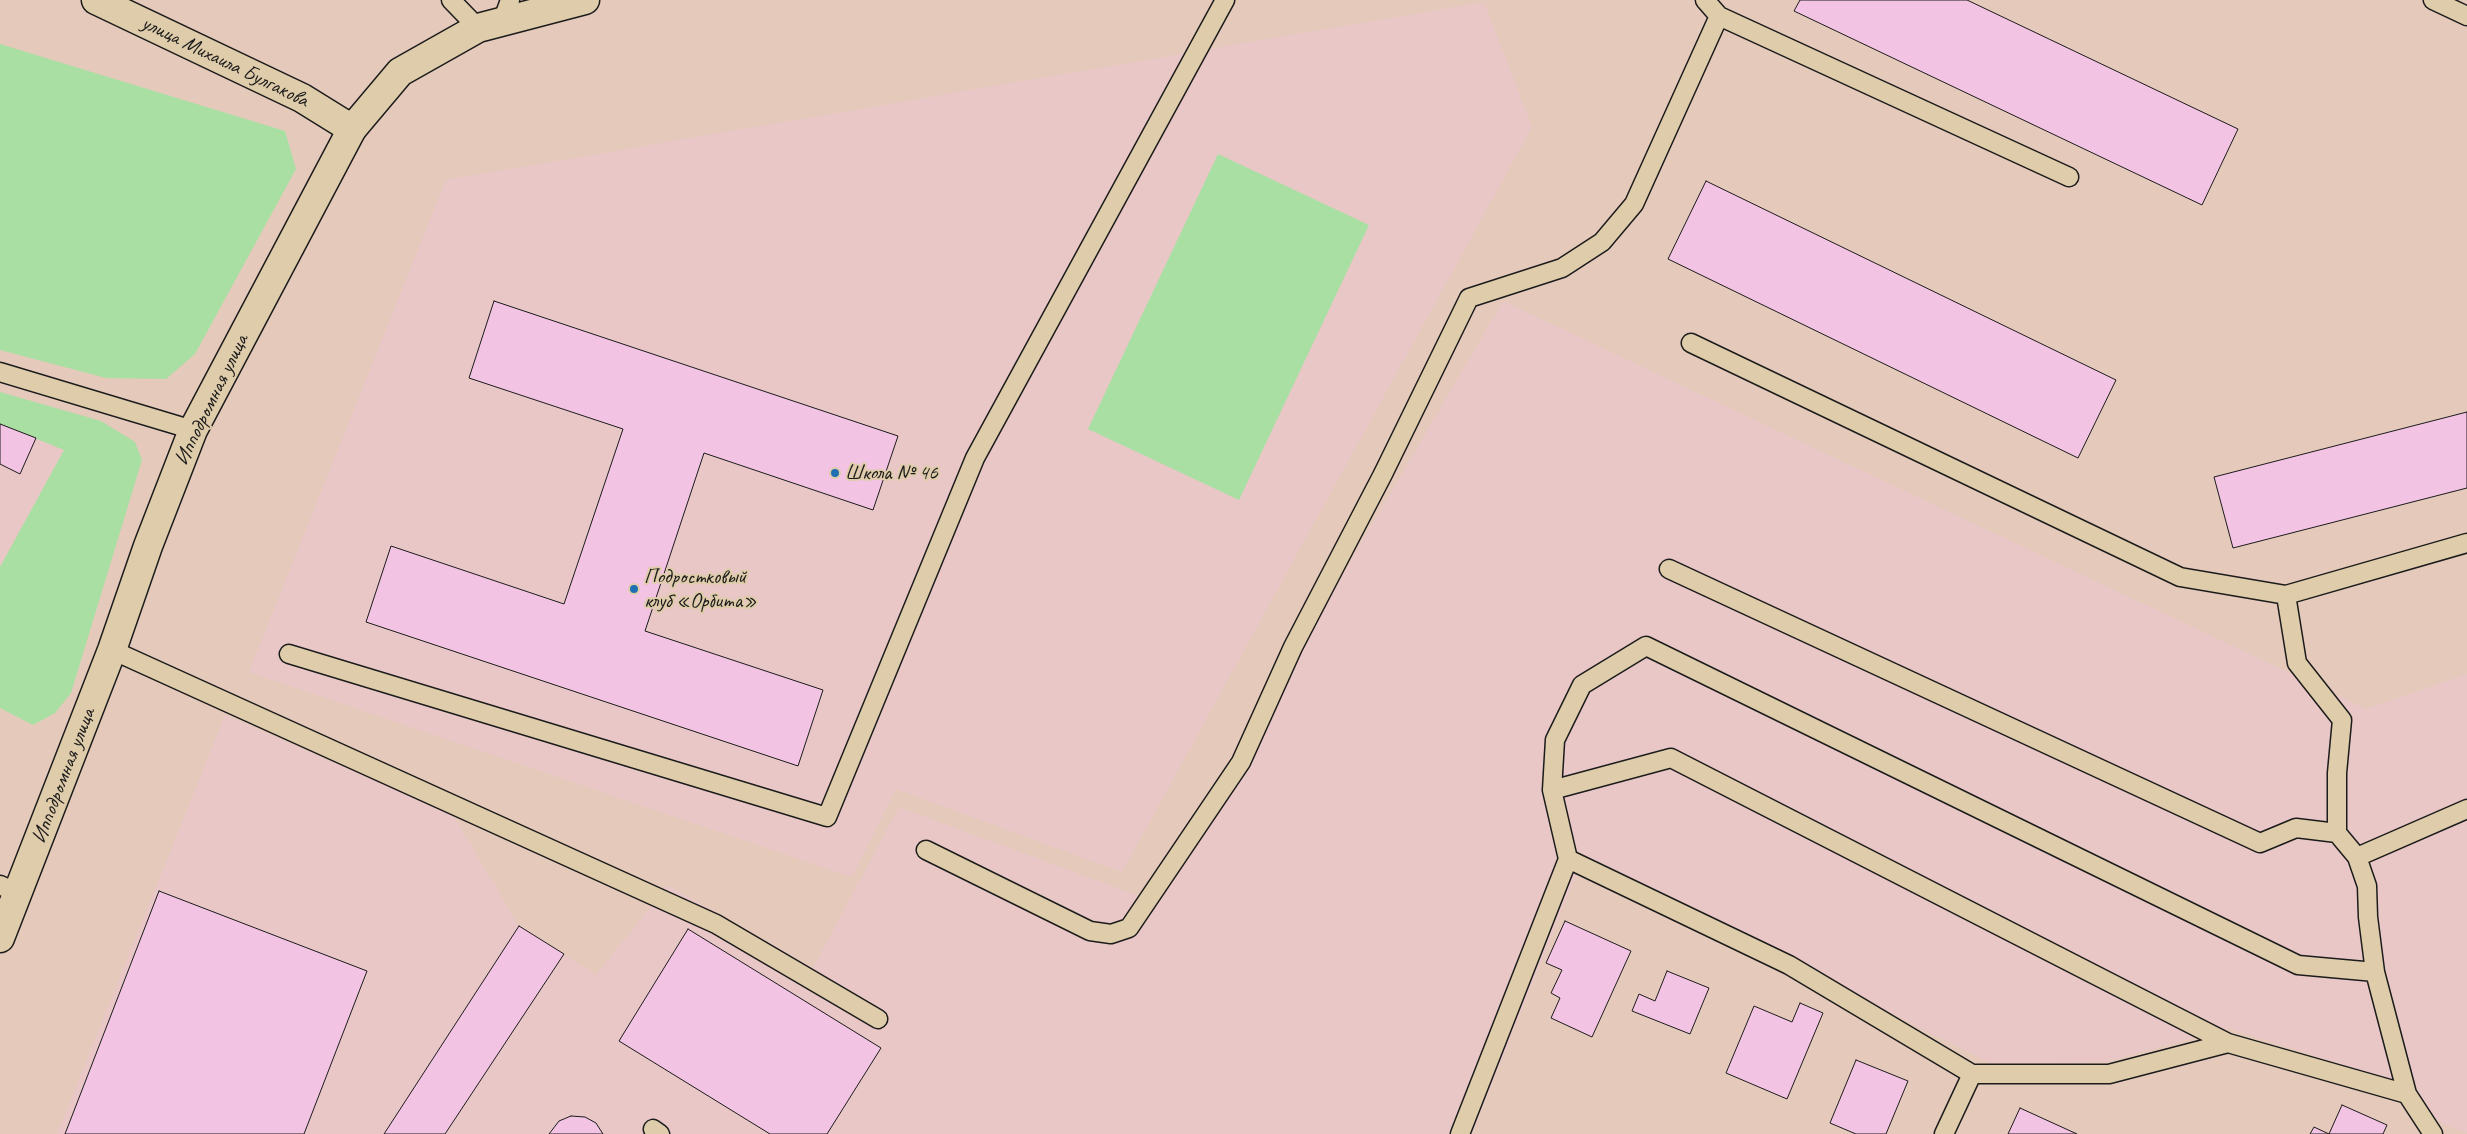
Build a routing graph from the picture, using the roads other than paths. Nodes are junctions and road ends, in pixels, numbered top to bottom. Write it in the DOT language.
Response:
graph roads {
  1 [pos="96,0"];
  2 [pos="451,0"];
  3 [pos="585,0"];
  4 [pos="1225,0"];
  5 [pos="1705,0"];
  6 [pos="2433,0"];
  7 [pos="1719,16"];
  8 [pos="2467,16"];
  9 [pos="497,17"];
  10 [pos="352,129"];
  11 [pos="2069,177"];
  12 [pos="1691,343"];
  13 [pos="0,372"];
  14 [pos="193,430"];
  15 [pos="2467,543"];
  16 [pos="1669,569"];
  17 [pos="2286,595"];
  18 [pos="112,650"];
  19 [pos="289,654"];
  20 [pos="1552,790"];
  21 [pos="2467,809"];
  22 [pos="2336,833"];
  23 [pos="926,850"];
  24 [pos="2358,857"];
  25 [pos="1568,858"];
  26 [pos="9,890"];
  27 [pos="0,938"];
  28 [pos="2375,972"];
  29 [pos="878,1020"];
  30 [pos="2228,1043"];
  31 [pos="1972,1074"];
  32 [pos="2407,1094"];
  33 [pos="1460,1134"];
  34 [pos="1944,1134"];
  35 [pos="2433,1134"];
  1 -- 10 [label="street, улица Михаила Булгакова"];
  2 -- 9 [label="lane"];
  3 -- 9 [label="street, Ипподромная улица"];
  4 -- 19 [label="lane"];
  5 -- 7 [label="lane"];
  6 -- 8 [label="lane"];
  7 -- 11 [label="lane"];
  7 -- 23 [label="lane"];
  9 -- 10 [label="street, Ипподромная улица"];
  10 -- 14 [label="street, Ипподромная улица"];
  12 -- 17 [label="lane"];
  13 -- 14 [label="lane"];
  14 -- 18 [label="street, Ипподромная улица"];
  15 -- 17 [label="lane"];
  16 -- 22 [label="lane"];
  17 -- 22 [label="lane"];
  18 -- 26 [label="street, Ипподромная улица"];
  18 -- 29 [label="lane"];
  20 -- 25 [label="lane"];
  20 -- 28 [label="lane"];
  20 -- 30 [label="lane"];
  21 -- 24 [label="lane"];
  22 -- 24 [label="lane"];
  24 -- 28 [label="lane"];
  25 -- 31 [label="lane"];
  25 -- 33 [label="lane"];
  26 -- 27 [label="street, Ипподромная улица"];
  28 -- 32 [label="lane"];
  30 -- 31 [label="lane"];
  30 -- 32 [label="lane"];
  31 -- 34 [label="lane"];
  32 -- 35 [label="lane"];
}
